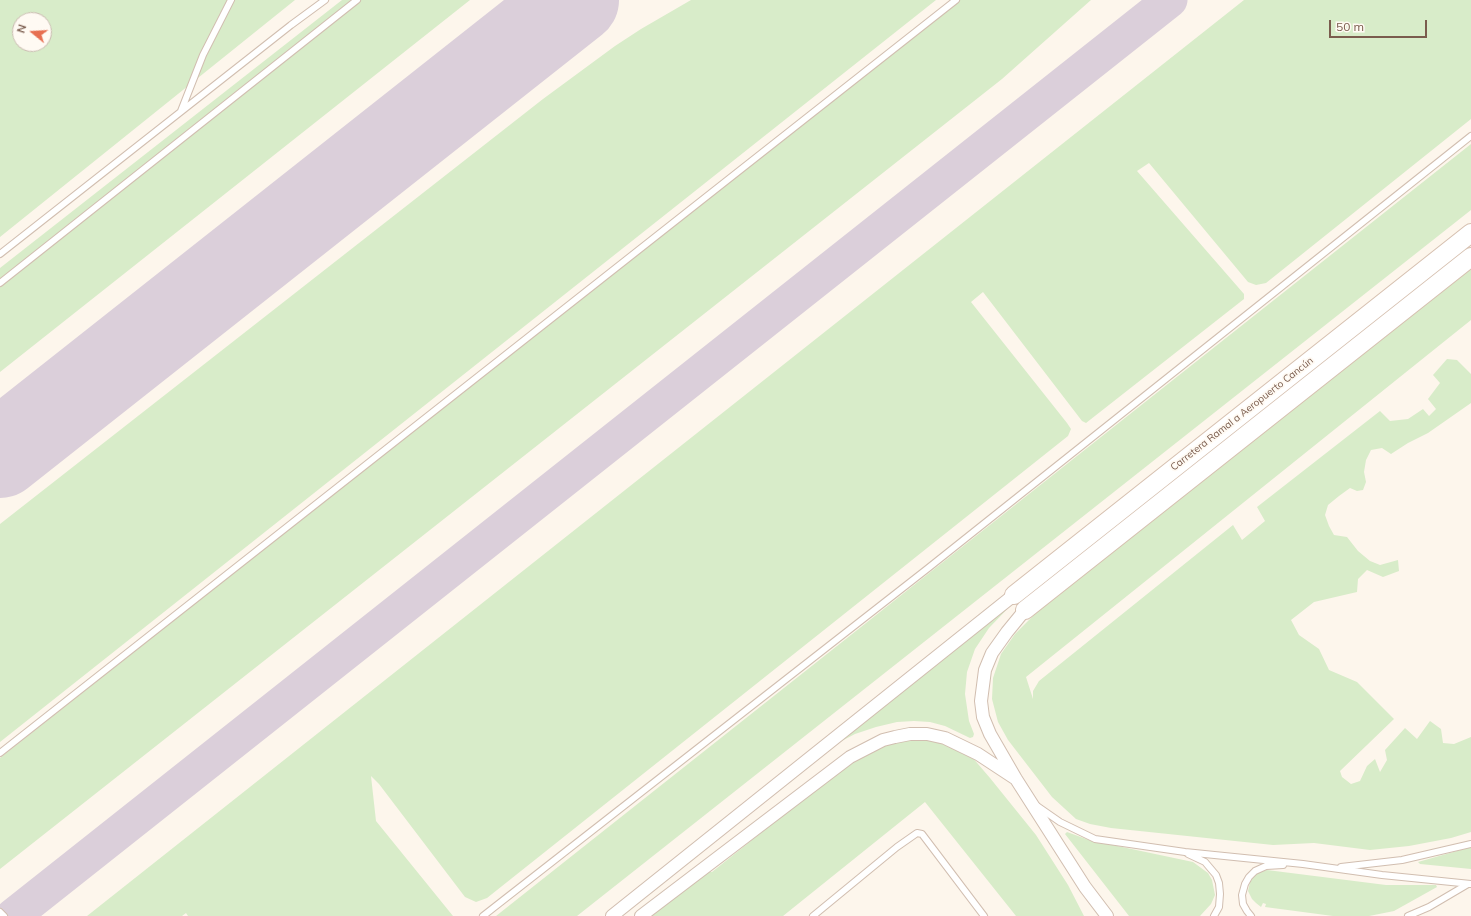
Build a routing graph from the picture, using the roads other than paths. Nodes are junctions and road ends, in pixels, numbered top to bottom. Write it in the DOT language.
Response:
graph roads {
  1 [pos="231,0"];
  2 [pos="325,0"];
  3 [pos="356,0"];
  4 [pos="956,0"];
  5 [pos="180,113"];
  6 [pos="1471,136"];
  7 [pos="1471,233"];
  8 [pos="0,254"];
  9 [pos="1471,256"];
  10 [pos="0,283"];
  11 [pos="1014,595"];
  12 [pos="1025,610"];
  13 [pos="0,753"];
  14 [pos="1016,779"];
  15 [pos="1031,801"];
  16 [pos="1471,844"];
  17 [pos="1185,852"];
  18 [pos="1303,864"];
  19 [pos="1330,869"];
  20 [pos="1470,883"];
  21 [pos="1085,887"];
  22 [pos="0,912"];
  23 [pos="4,916"];
  24 [pos="484,916"];
  25 [pos="612,916"];
  26 [pos="641,916"];
  27 [pos="813,916"];
  28 [pos="984,916"];
  29 [pos="1095,916"];
  30 [pos="1107,916"];
  31 [pos="1214,916"];
  32 [pos="1251,916"];
  33 [pos="1408,916"];
  1 -- 5 [label="lane"];
  2 -- 5 [label="lane"];
  3 -- 10 [label="lane"];
  4 -- 13 [label="lane"];
  5 -- 8 [label="lane"];
  6 -- 24 [label="lane"];
  7 -- 11 [label="main road, Carretera Ramal a Aeropuerto Cancún"];
  9 -- 12 [label="main road, Carretera Ramal a Aeropuerto Cancún"];
  11 -- 25 [label="street"];
  12 -- 14 [label="street"];
  14 -- 15 [label="street"];
  14 -- 26 [label="street"];
  15 -- 17 [label="lane"];
  15 -- 21 [label="street"];
  16 -- 19 [label="lane"];
  17 -- 18 [label="lane"];
  17 -- 31 [label="lane"];
  18 -- 19 [label="lane"];
  18 -- 32 [label="lane"];
  19 -- 20 [label="lane"];
  20 -- 33 [label="lane"];
  21 -- 29 [label="street"];
  21 -- 30 [label="street"];
  22 -- 23 [label="lane"];
  27 -- 28 [label="lane"];
}
